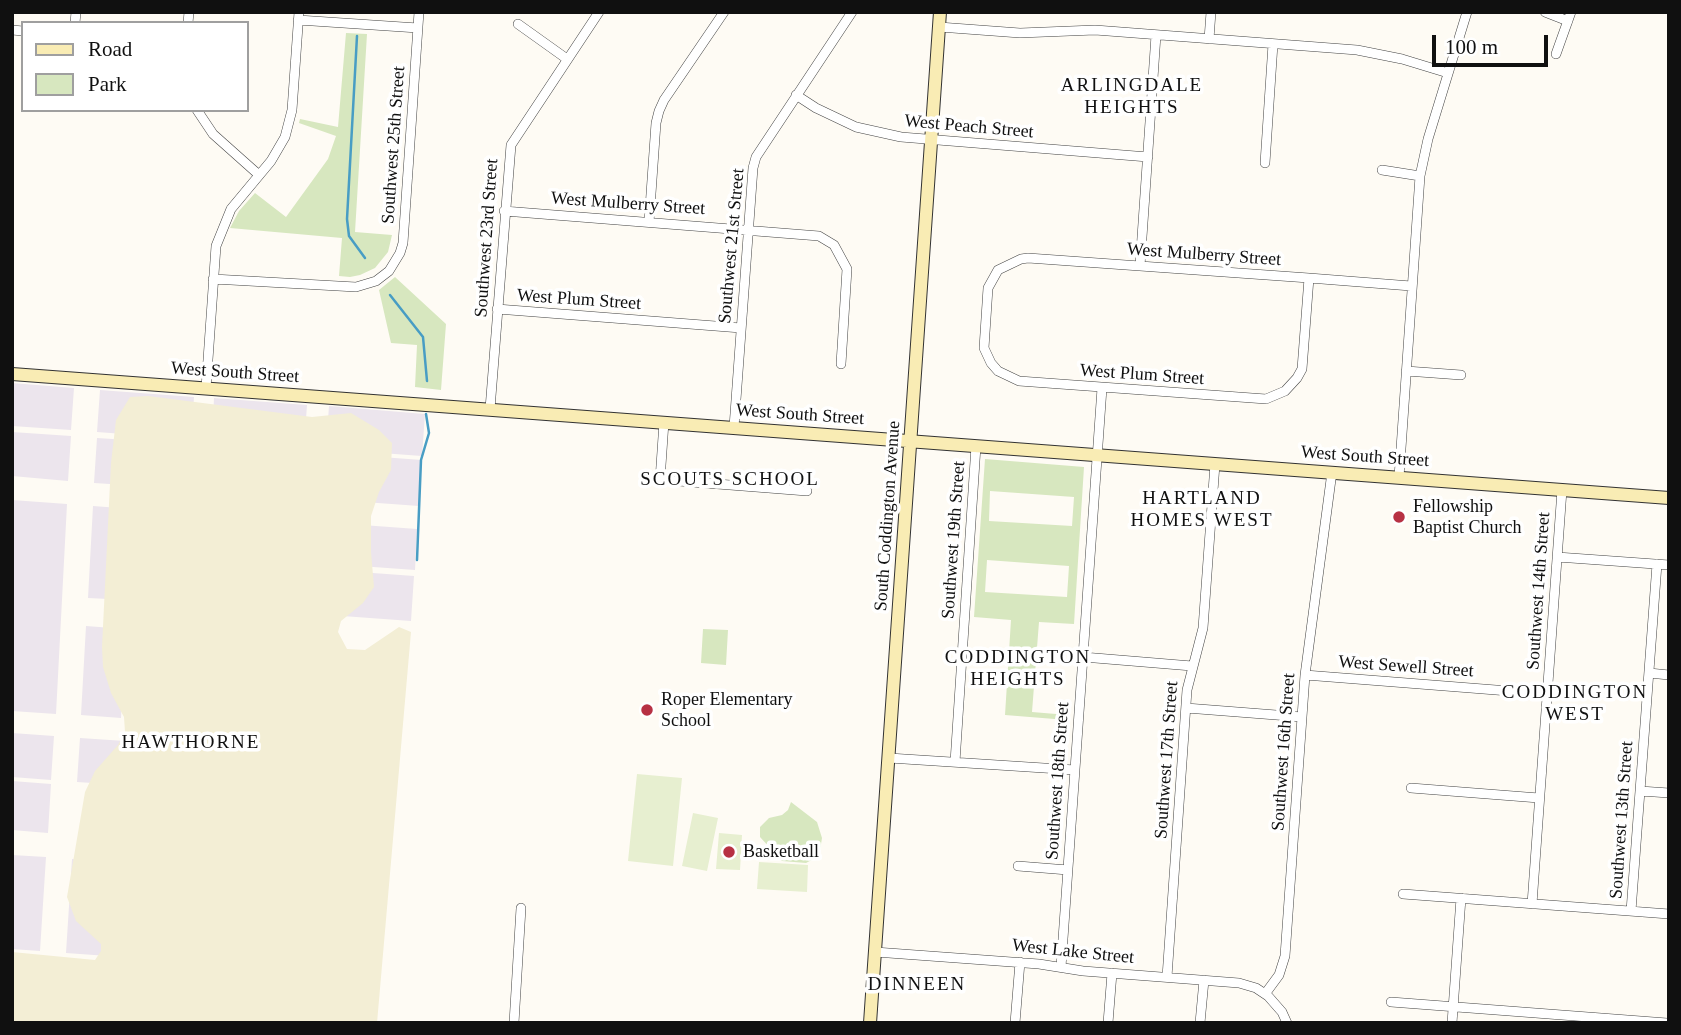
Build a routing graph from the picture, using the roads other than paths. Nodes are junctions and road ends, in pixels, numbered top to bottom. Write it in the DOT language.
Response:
graph roads {
  1 [pos="419,12"];
  2 [pos="599,12"];
  3 [pos="724,12"];
  4 [pos="852,12"];
  5 [pos="940,12"];
  6 [pos="1211,12"];
  7 [pos="1467,12"];
  8 [pos="1545,12"];
  9 [pos="299,16"];
  10 [pos="1570,16"];
  11 [pos="518,24"];
  12 [pos="939,27"];
  13 [pos="418,28"];
  14 [pos="1156,35"];
  15 [pos="1209,39"];
  16 [pos="1273,44"];
  17 [pos="1556,54"];
  18 [pos="567,59"];
  19 [pos="1448,73"];
  20 [pos="796,95"];
  21 [pos="198,112"];
  22 [pos="931,140"];
  23 [pos="1148,157"];
  24 [pos="1265,163"];
  25 [pos="1382,170"];
  26 [pos="259,175"];
  27 [pos="1420,176"];
  28 [pos="504,211"];
  29 [pos="649,222"];
  30 [pos="748,229"];
  31 [pos="1140,266"];
  32 [pos="1309,278"];
  33 [pos="213,279"];
  34 [pos="1411,286"];
  35 [pos="497,309"];
  36 [pos="741,328"];
  37 [pos="841,364"];
  38 [pos="998,371"];
  39 [pos="1406,371"];
  40 [pos="12,373"];
  41 [pos="1461,375"];
  42 [pos="206,388"];
  43 [pos="1102,388"];
  44 [pos="490,409"];
  45 [pos="664,422"];
  46 [pos="734,428"];
  47 [pos="910,441"];
  48 [pos="976,446"];
  49 [pos="1097,455"];
  50 [pos="1215,464"];
  51 [pos="1332,472"];
  52 [pos="1399,477"];
  53 [pos="1562,490"];
  54 [pos="807,491"];
  55 [pos="1669,498"];
  56 [pos="1557,556"];
  57 [pos="1657,564"];
  58 [pos="1669,565"];
  59 [pos="1083,657"];
  60 [pos="1192,666"];
  61 [pos="1649,673"];
  62 [pos="1305,675"];
  63 [pos="1669,675"];
  64 [pos="1547,694"];
  65 [pos="1186,708"];
  66 [pos="1302,717"];
  67 [pos="889,758"];
  68 [pos="954,762"];
  69 [pos="1075,770"];
  70 [pos="1411,788"];
  71 [pos="1640,791"];
  72 [pos="1669,793"];
  73 [pos="1539,798"];
  74 [pos="1018,866"];
  75 [pos="1068,870"];
  76 [pos="1404,894"];
  77 [pos="1461,898"];
  78 [pos="1532,904"];
  79 [pos="521,908"];
  80 [pos="1631,911"];
  81 [pos="1669,914"];
  82 [pos="875,952"];
  83 [pos="1020,962"];
  84 [pos="1061,967"];
  85 [pos="1112,973"];
  86 [pos="1167,977"];
  87 [pos="1204,980"];
  88 [pos="1265,994"];
  89 [pos="1391,1002"];
  90 [pos="1453,1007"];
  91 [pos="514,1023"];
  92 [pos="870,1023"];
  93 [pos="1015,1023"];
  94 [pos="1108,1023"];
  95 [pos="1200,1023"];
  96 [pos="1287,1023"];
  97 [pos="1452,1023"];
  98 [pos="1667,1023"];
  1 -- 13 [label="street, Southwest 25th Street"];
  2 -- 18 [label="street, Southwest 23rd Street"];
  3 -- 29 [label="street"];
  4 -- 20 [label="street, Southwest 21st Street"];
  5 -- 12 [label="street, South Coddington Avenue"];
  6 -- 15 [label="street"];
  7 -- 19 [label="street"];
  8 -- 10 [label="street"];
  9 -- 13 [label="street"];
  9 -- 26 [label="street"];
  10 -- 17 [label="street"];
  11 -- 18 [label="street"];
  12 -- 14 [label="street"];
  12 -- 22 [label="street, South Coddington Avenue"];
  13 -- 33 [label="street, Southwest 25th Street"];
  14 -- 15 [label="street"];
  14 -- 23 [label="street"];
  15 -- 16 [label="street"];
  16 -- 19 [label="street"];
  16 -- 24 [label="street"];
  18 -- 28 [label="street, Southwest 23rd Street"];
  19 -- 27 [label="street"];
  20 -- 22 [label="street, West Peach Street"];
  20 -- 30 [label="street, Southwest 21st Street"];
  21 -- 26 [label="street"];
  22 -- 23 [label="street, West Peach Street"];
  22 -- 47 [label="street, South Coddington Avenue"];
  23 -- 31 [label="street"];
  25 -- 27 [label="street"];
  26 -- 33 [label="street"];
  27 -- 34 [label="street"];
  28 -- 29 [label="street, West Mulberry Street"];
  28 -- 35 [label="street, Southwest 23rd Street"];
  29 -- 30 [label="street, West Mulberry Street"];
  30 -- 36 [label="street, Southwest 21st Street"];
  30 -- 37 [label="street, West Mulberry Street"];
  31 -- 32 [label="street, West Mulberry Street"];
  31 -- 38 [label="street, West Mulberry Street"];
  32 -- 34 [label="street, West Mulberry Street"];
  32 -- 43 [label="street, West Plum Street"];
  33 -- 42 [label="street"];
  34 -- 39 [label="street"];
  35 -- 36 [label="street, West Plum Street"];
  35 -- 44 [label="street, Southwest 23rd Street"];
  36 -- 46 [label="street, Southwest 21st Street"];
  38 -- 43 [label="street, West Plum Street"];
  39 -- 41 [label="street"];
  39 -- 52 [label="street"];
  40 -- 42 [label="street, West South Street"];
  42 -- 44 [label="street, West South Street"];
  43 -- 49 [label="street, Southwest 18th Street"];
  44 -- 45 [label="street, West South Street"];
  45 -- 46 [label="street, West South Street"];
  45 -- 54 [label="street"];
  46 -- 47 [label="street, West South Street"];
  47 -- 48 [label="street, West South Street"];
  47 -- 67 [label="street, South Coddington Avenue"];
  48 -- 49 [label="street, West South Street"];
  48 -- 68 [label="street, Southwest 19th Street"];
  49 -- 50 [label="street, West South Street"];
  49 -- 59 [label="street, Southwest 18th Street"];
  50 -- 51 [label="street, West South Street"];
  50 -- 60 [label="street, Southwest 17th Street"];
  51 -- 52 [label="street, West South Street"];
  51 -- 62 [label="street, Southwest 16th Street"];
  52 -- 53 [label="street, West South Street"];
  53 -- 55 [label="street, West South Street"];
  53 -- 56 [label="street, Southwest 14th Street"];
  56 -- 57 [label="street"];
  56 -- 64 [label="street, Southwest 14th Street"];
  57 -- 58 [label="street"];
  57 -- 61 [label="street, Southwest 13th Street"];
  59 -- 60 [label="street"];
  59 -- 69 [label="street, Southwest 18th Street"];
  60 -- 65 [label="street, Southwest 17th Street"];
  61 -- 63 [label="street"];
  61 -- 71 [label="street, Southwest 13th Street"];
  62 -- 64 [label="street, West Sewell Street"];
  62 -- 66 [label="street, Southwest 16th Street"];
  64 -- 73 [label="street, Southwest 14th Street"];
  65 -- 66 [label="street"];
  65 -- 86 [label="street, Southwest 17th Street"];
  66 -- 88 [label="street, Southwest 16th Street"];
  67 -- 68 [label="street"];
  67 -- 82 [label="street, South Coddington Avenue"];
  68 -- 69 [label="street"];
  69 -- 75 [label="street, Southwest 18th Street"];
  70 -- 73 [label="street"];
  71 -- 72 [label="street"];
  71 -- 80 [label="street, Southwest 13th Street"];
  73 -- 78 [label="street, Southwest 14th Street"];
  74 -- 75 [label="street"];
  75 -- 84 [label="street, Southwest 18th Street"];
  76 -- 77 [label="street"];
  77 -- 78 [label="street"];
  77 -- 90 [label="street"];
  78 -- 80 [label="street"];
  79 -- 91 [label="street"];
  80 -- 81 [label="street"];
  82 -- 83 [label="street, West Lake Street"];
  82 -- 92 [label="street, South Coddington Avenue"];
  83 -- 84 [label="street, West Lake Street"];
  83 -- 93 [label="street"];
  84 -- 85 [label="street, West Lake Street"];
  85 -- 86 [label="street, West Lake Street"];
  85 -- 94 [label="street"];
  86 -- 87 [label="street, West Lake Street"];
  87 -- 88 [label="street, West Lake Street"];
  87 -- 95 [label="street"];
  88 -- 96 [label="street"];
  89 -- 90 [label="street"];
  90 -- 97 [label="street"];
  90 -- 98 [label="street"];
}
